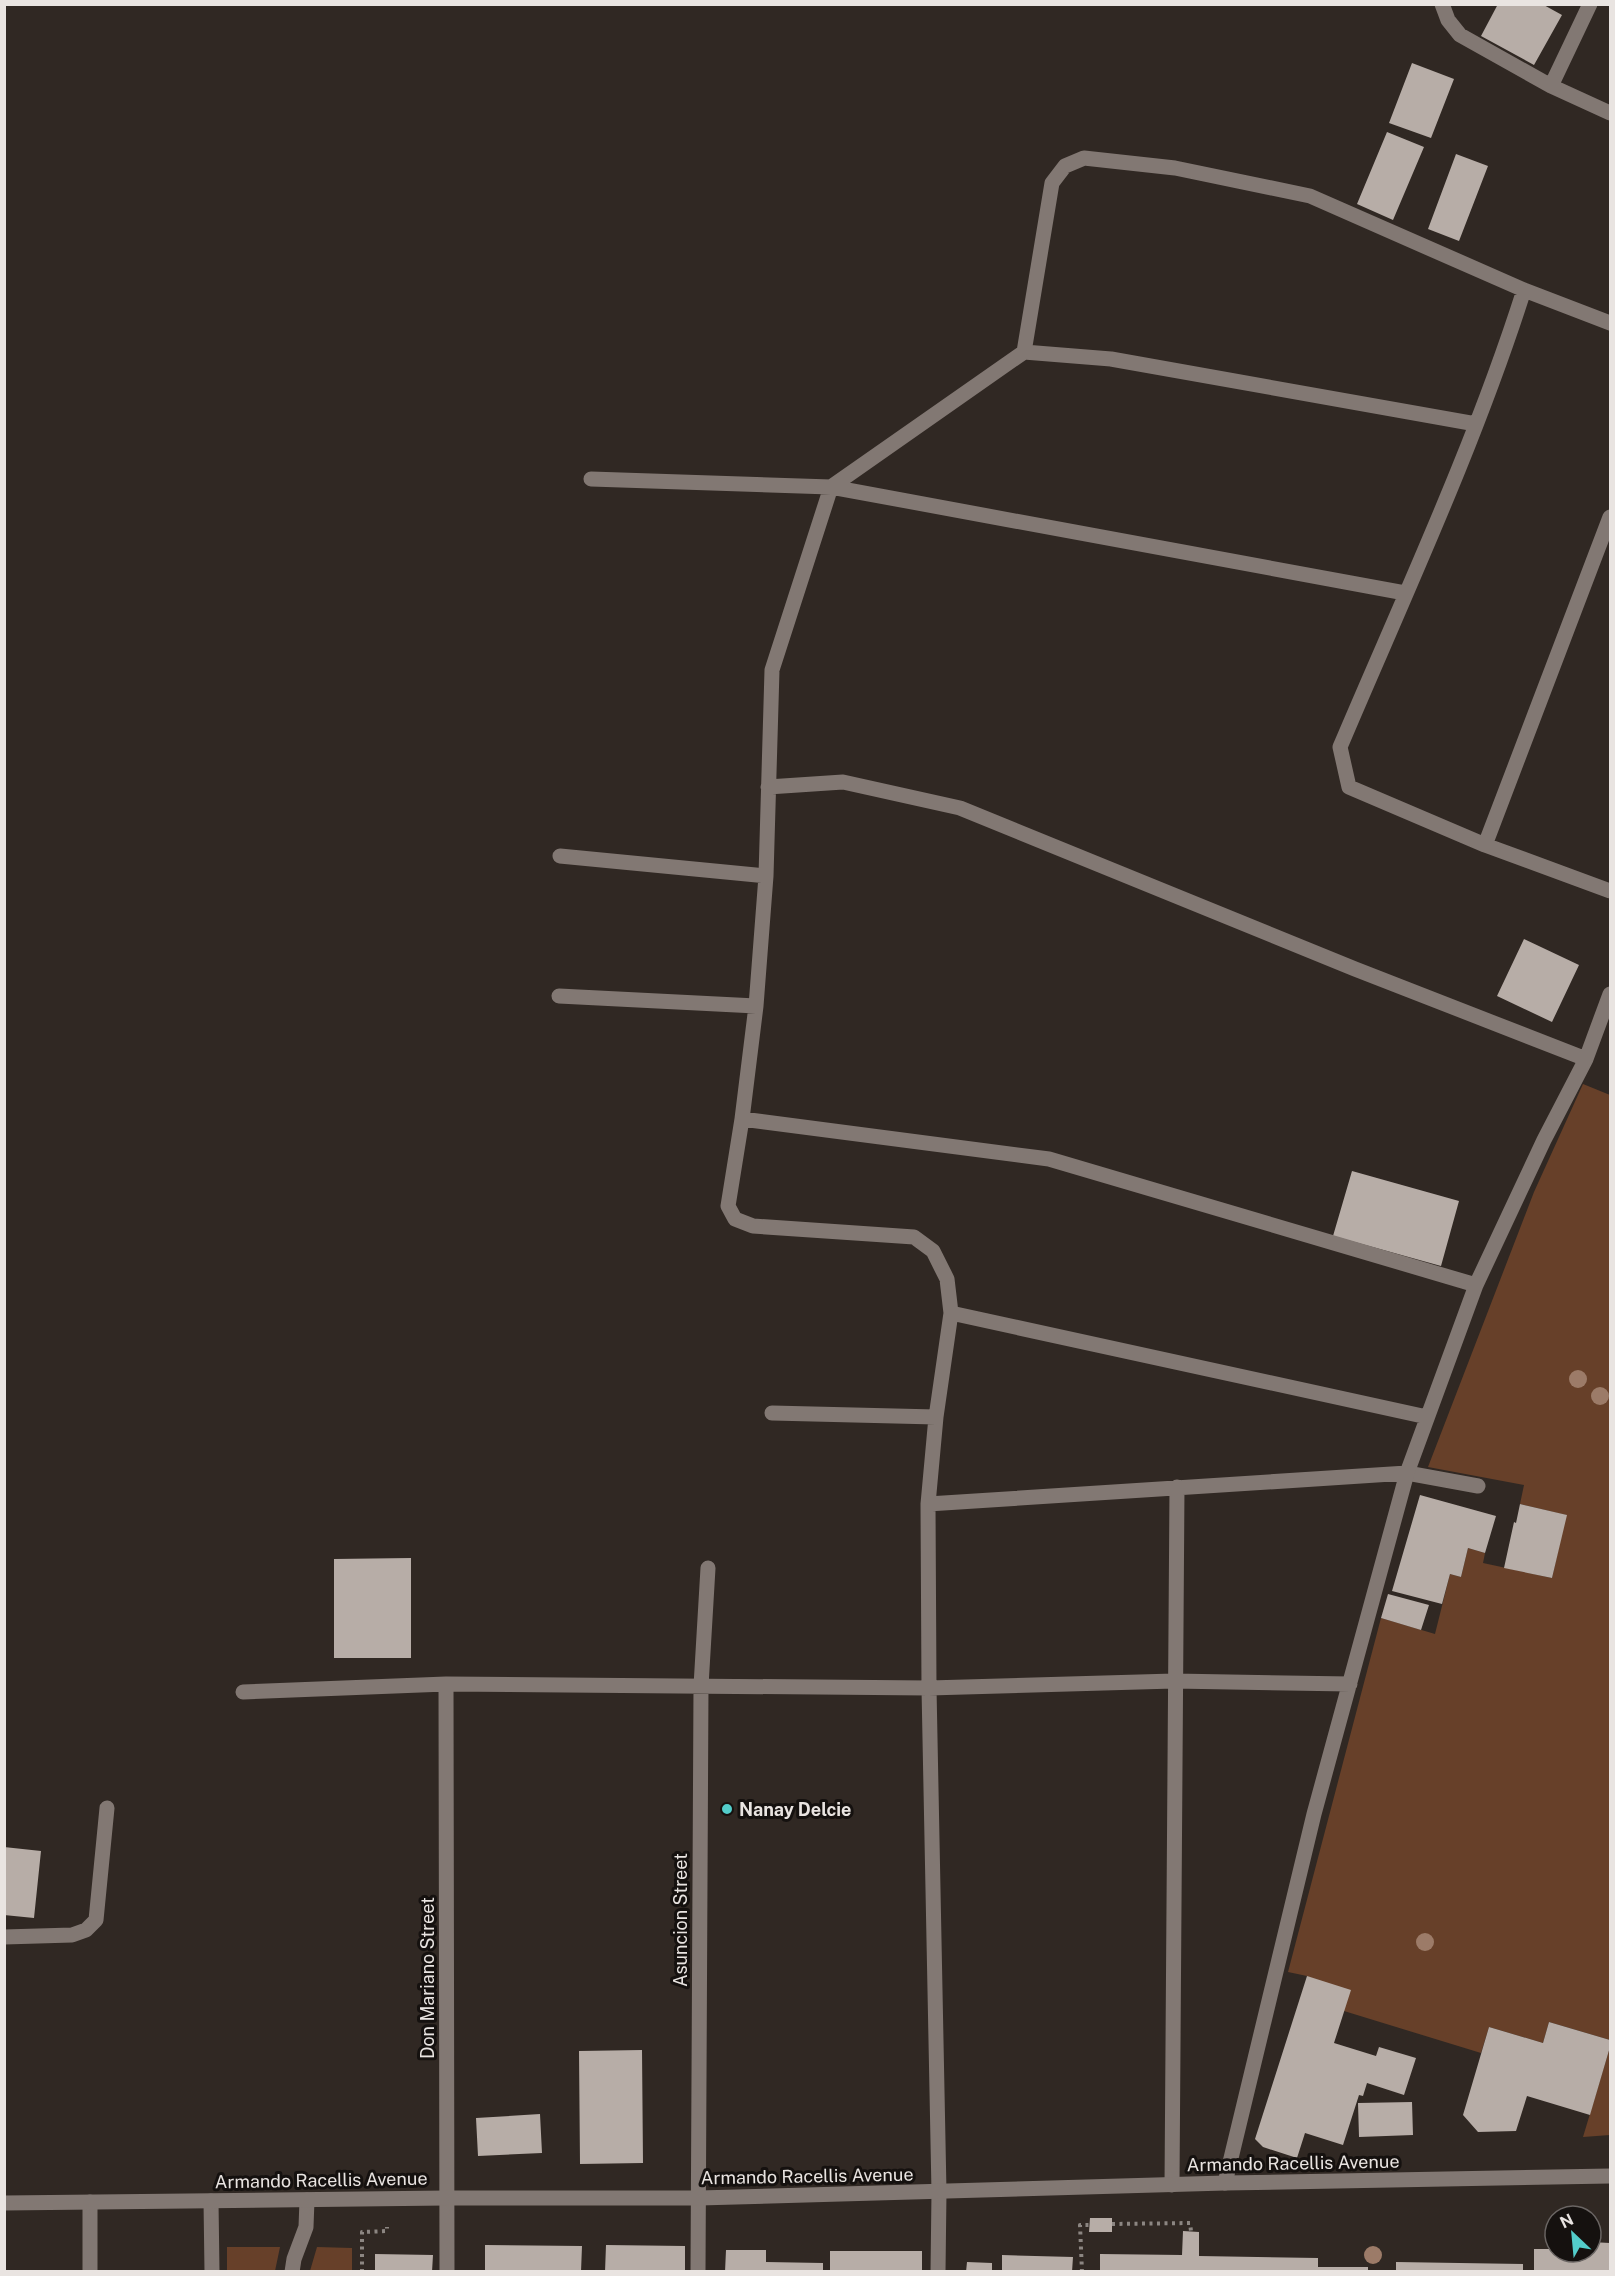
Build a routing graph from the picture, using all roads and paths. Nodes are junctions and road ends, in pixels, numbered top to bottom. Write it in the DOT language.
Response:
graph roads {
  1 [pos="1442,4"];
  2 [pos="1590,4"];
  3 [pos="1551,86"];
  4 [pos="1611,113"];
  5 [pos="1524,290"];
  6 [pos="1611,323"];
  7 [pos="1024,352"];
  8 [pos="1476,424"];
  9 [pos="591,479"];
  10 [pos="831,487"];
  11 [pos="1611,517"];
  12 [pos="1405,593"];
  13 [pos="768,787"];
  14 [pos="1485,845"];
  15 [pos="560,856"];
  16 [pos="766,876"];
  17 [pos="1611,891"];
  18 [pos="1611,994"];
  19 [pos="559,996"];
  20 [pos="756,1006"];
  21 [pos="1586,1059"];
  22 [pos="742,1119"];
  23 [pos="1476,1285"];
  24 [pos="951,1313"];
  25 [pos="772,1413"];
  26 [pos="936,1417"];
  27 [pos="1426,1417"];
  28 [pos="1407,1473"];
  29 [pos="1479,1486"];
  30 [pos="1177,1487"];
  31 [pos="928,1504"];
  32 [pos="708,1568"];
  33 [pos="1174,1681"];
  34 [pos="446,1683"];
  35 [pos="1350,1684"];
  36 [pos="700,1686"];
  37 [pos="929,1688"];
  38 [pos="243,1692"];
  39 [pos="107,1808"];
  40 [pos="4,1937"];
  41 [pos="1611,2176"];
  42 [pos="1225,2183"];
  43 [pos="1172,2185"];
  44 [pos="939,2192"];
  45 [pos="446,2198"];
  46 [pos="699,2198"];
  47 [pos="307,2200"];
  48 [pos="212,2201"];
  49 [pos="90,2202"];
  50 [pos="4,2203"];
  51 [pos="1112,2224"];
  52 [pos="1089,2225"];
  53 [pos="1191,2231"];
  54 [pos="362,2244"];
  55 [pos="90,2271"];
  56 [pos="212,2271"];
  57 [pos="292,2271"];
  58 [pos="362,2271"];
  59 [pos="447,2271"];
  60 [pos="698,2271"];
  61 [pos="938,2271"];
  62 [pos="1082,2271"];
  1 -- 3 [label="street"];
  2 -- 3 [label="street"];
  3 -- 4 [label="street"];
  5 -- 6 [label="street"];
  5 -- 7 [label="street"];
  5 -- 8 [label="street"];
  7 -- 8 [label="street"];
  7 -- 10 [label="street"];
  8 -- 12 [label="street"];
  9 -- 10 [label="street"];
  10 -- 12 [label="street"];
  10 -- 13 [label="street"];
  11 -- 14 [label="street"];
  12 -- 14 [label="street"];
  13 -- 16 [label="street"];
  13 -- 21 [label="street"];
  14 -- 17 [label="street"];
  15 -- 16 [label="street"];
  16 -- 20 [label="street"];
  18 -- 21 [label="street"];
  19 -- 20 [label="street"];
  20 -- 22 [label="street"];
  21 -- 23 [label="street"];
  22 -- 23 [label="street"];
  22 -- 24 [label="street"];
  23 -- 27 [label="street"];
  24 -- 26 [label="street"];
  24 -- 27 [label="street"];
  25 -- 26 [label="street"];
  26 -- 31 [label="street"];
  27 -- 28 [label="street"];
  28 -- 29 [label="street"];
  28 -- 30 [label="street"];
  28 -- 35 [label="street"];
  30 -- 31 [label="street"];
  30 -- 33 [label="street"];
  31 -- 37 [label="street"];
  32 -- 36 [label="street, Asuncion Street"];
  33 -- 35 [label="street"];
  33 -- 37 [label="street"];
  33 -- 43 [label="street"];
  34 -- 36 [label="street"];
  34 -- 38 [label="street"];
  34 -- 45 [label="street, Don Mariano Street"];
  35 -- 42 [label="street"];
  36 -- 37 [label="street"];
  36 -- 46 [label="street, Asuncion Street"];
  37 -- 44 [label="street"];
  39 -- 40 [label="street"];
  41 -- 42 [label="street, Armando Racellis Avenue"];
  42 -- 43 [label="street, Armando Racellis Avenue"];
  43 -- 44 [label="street, Armando Racellis Avenue"];
  44 -- 46 [label="street, Armando Racellis Avenue"];
  44 -- 61 [label="street"];
  45 -- 46 [label="street, Armando Racellis Avenue"];
  45 -- 47 [label="street, Armando Racellis Avenue"];
  45 -- 59 [label="street, Don Mariano Street"];
  46 -- 60 [label="street, Asuncion Street"];
  47 -- 48 [label="street, Armando Racellis Avenue"];
  47 -- 57 [label="street"];
  48 -- 49 [label="street, Armando Racellis Avenue"];
  48 -- 56 [label="street"];
  49 -- 50 [label="street, Armando Racellis Avenue"];
  49 -- 55 [label="street"];
  51 -- 53 [label="path"];
  52 -- 62 [label="path"];
  54 -- 58 [label="path"];
}
